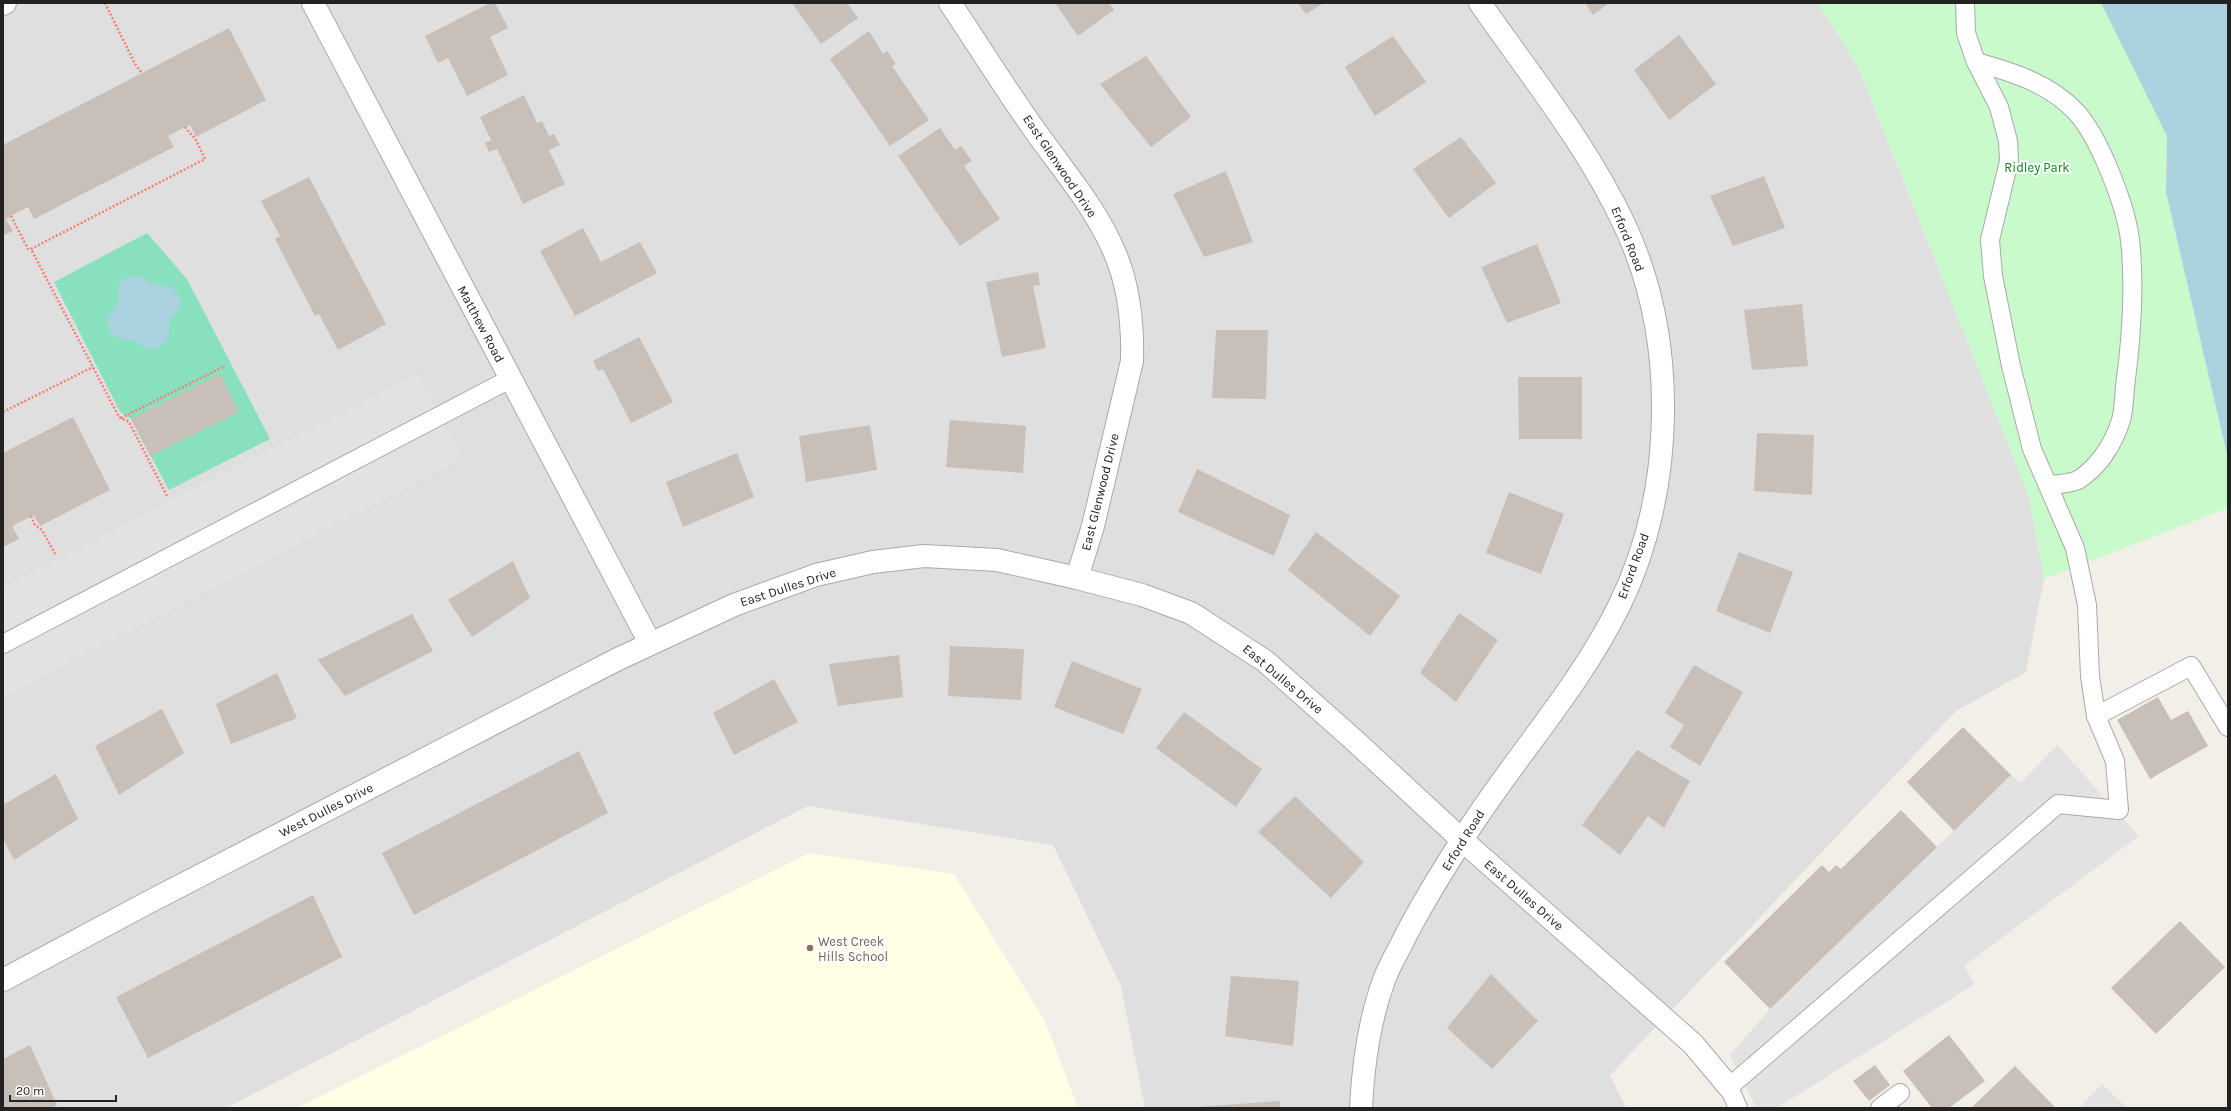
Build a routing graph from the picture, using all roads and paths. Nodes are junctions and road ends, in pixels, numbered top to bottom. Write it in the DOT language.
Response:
graph roads {
  1 [pos="105,3"];
  2 [pos="312,3"];
  3 [pos="950,3"];
  4 [pos="1480,3"];
  5 [pos="1965,3"];
  6 [pos="1976,62"];
  7 [pos="142,73"];
  8 [pos="185,127"];
  9 [pos="11,216"];
  10 [pos="31,249"];
  11 [pos="225,366"];
  12 [pos="93,367"];
  13 [pos="510,379"];
  14 [pos="3,412"];
  15 [pos="121,419"];
  16 [pos="2048,485"];
  17 [pos="167,496"];
  18 [pos="31,516"];
  19 [pos="55,554"];
  20 [pos="1077,578"];
  21 [pos="650,643"];
  22 [pos="3,644"];
  23 [pos="2096,716"];
  24 [pos="2228,727"];
  25 [pos="1462,840"];
  26 [pos="3,980"];
  27 [pos="1728,1087"];
  28 [pos="1900,1093"];
  29 [pos="1362,1108"];
  30 [pos="1738,1108"];
  31 [pos="1880,1108"];
  1 -- 7 [label="path"];
  2 -- 13 [label="street, Matthew Road"];
  3 -- 20 [label="street, East Glenwood Drive"];
  4 -- 25 [label="street, Erford Road"];
  5 -- 6 [label="lane"];
  6 -- 16 [label="lane"];
  6 -- 16 [label="lane"];
  8 -- 10 [label="path"];
  9 -- 10 [label="path"];
  10 -- 12 [label="path"];
  11 -- 15 [label="path"];
  12 -- 14 [label="path"];
  12 -- 15 [label="path"];
  13 -- 21 [label="street, Matthew Road"];
  13 -- 22 [label="lane"];
  15 -- 17 [label="path"];
  16 -- 23 [label="lane"];
  18 -- 19 [label="path"];
  20 -- 21 [label="street, East Dulles Drive"];
  20 -- 25 [label="street, East Dulles Drive"];
  21 -- 26 [label="street, West Dulles Drive"];
  23 -- 24 [label="lane"];
  23 -- 27 [label="lane"];
  25 -- 27 [label="street, East Dulles Drive"];
  25 -- 29 [label="street, Erford Road"];
  27 -- 30 [label="lane"];
  28 -- 31 [label="lane"];
}
